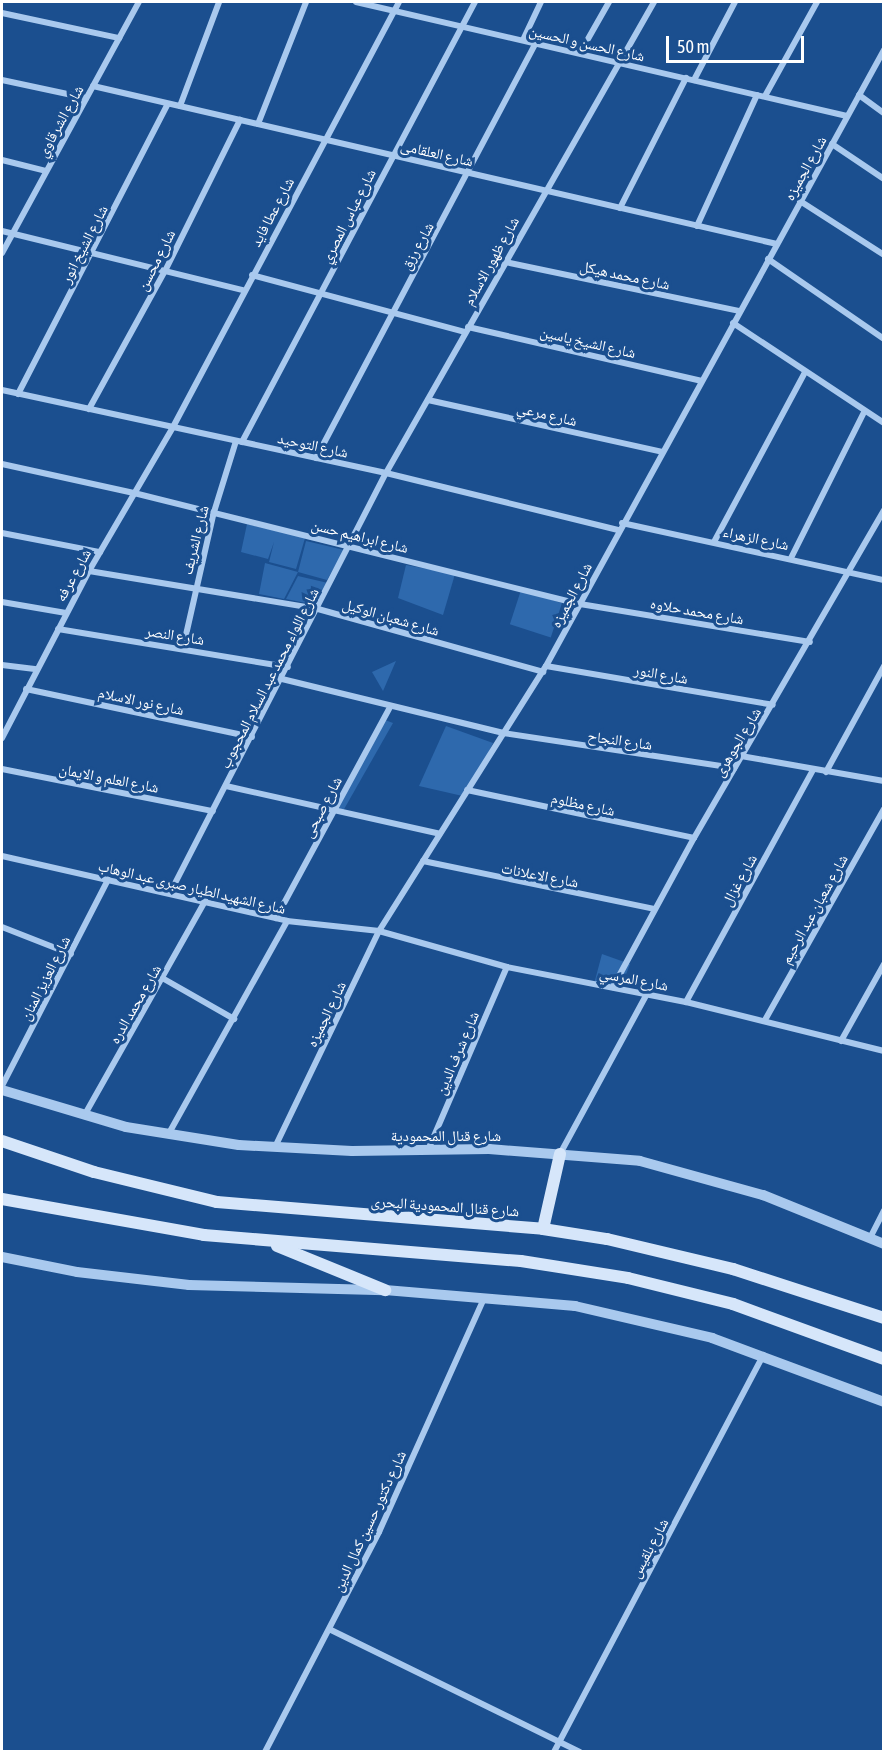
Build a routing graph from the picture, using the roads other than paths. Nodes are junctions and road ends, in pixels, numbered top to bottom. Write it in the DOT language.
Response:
graph roads {
  1 [pos="139,2"];
  2 [pos="219,2"];
  3 [pos="306,2"];
  4 [pos="356,2"];
  5 [pos="399,2"];
  6 [pos="474,2"];
  7 [pos="541,2"];
  8 [pos="609,2"];
  9 [pos="654,2"];
  10 [pos="735,2"];
  11 [pos="817,2"];
  12 [pos="394,10"];
  13 [pos="2,13"];
  14 [pos="462,26"];
  15 [pos="119,38"];
  16 [pos="523,40"];
  17 [pos="537,43"];
  18 [pos="884,50"];
  19 [pos="579,53"];
  20 [pos="619,62"];
  21 [pos="686,78"];
  22 [pos="2,80"];
  23 [pos="694,80"];
  24 [pos="93,86"];
  25 [pos="757,95"];
  26 [pos="859,95"];
  27 [pos="765,96"];
  28 [pos="86,98"];
  29 [pos="168,104"];
  30 [pos="180,106"];
  31 [pos="884,113"];
  32 [pos="848,116"];
  33 [pos="240,120"];
  34 [pos="258,124"];
  35 [pos="325,140"];
  36 [pos="832,144"];
  37 [pos="393,155"];
  38 [pos="2,160"];
  39 [pos="46,171"];
  40 [pos="470,173"];
  41 [pos="884,178"];
  42 [pos="544,190"];
  43 [pos="800,201"];
  44 [pos="620,208"];
  45 [pos="697,226"];
  46 [pos="2,231"];
  47 [pos="12,234"];
  48 [pos="777,244"];
  49 [pos="2,253"];
  50 [pos="94,253"];
  51 [pos="884,255"];
  52 [pos="768,259"];
  53 [pos="505,262"];
  54 [pos="165,271"];
  55 [pos="252,275"];
  56 [pos="243,290"];
  57 [pos="321,293"];
  58 [pos="740,311"];
  59 [pos="394,312"];
  60 [pos="733,324"];
  61 [pos="467,329"];
  62 [pos="884,339"];
  63 [pos="804,374"];
  64 [pos="701,381"];
  65 [pos="2,390"];
  66 [pos="18,394"];
  67 [pos="428,399"];
  68 [pos="89,409"];
  69 [pos="864,412"];
  70 [pos="884,423"];
  71 [pos="173,427"];
  72 [pos="239,441"];
  73 [pos="662,452"];
  74 [pos="316,458"];
  75 [pos="2,464"];
  76 [pos="386,473"];
  77 [pos="134,493"];
  78 [pos="884,510"];
  79 [pos="214,512"];
  80 [pos="622,523"];
  81 [pos="618,530"];
  82 [pos="2,533"];
  83 [pos="714,542"];
  84 [pos="350,546"];
  85 [pos="99,552"];
  86 [pos="791,558"];
  87 [pos="89,571"];
  88 [pos="850,572"];
  89 [pos="884,580"];
  90 [pos="195,588"];
  91 [pos="2,602"];
  92 [pos="580,604"];
  93 [pos="318,609"];
  94 [pos="66,613"];
  95 [pos="58,629"];
  96 [pos="810,642"];
  97 [pos="183,648"];
  98 [pos="2,664"];
  99 [pos="884,666"];
  100 [pos="288,667"];
  101 [pos="37,669"];
  102 [pos="544,669"];
  103 [pos="282,679"];
  104 [pos="26,689"];
  105 [pos="773,705"];
  106 [pos="390,707"];
  107 [pos="503,733"];
  108 [pos="252,737"];
  109 [pos="2,738"];
  110 [pos="741,756"];
  111 [pos="734,768"];
  112 [pos="2,769"];
  113 [pos="813,770"];
  114 [pos="826,772"];
  115 [pos="884,781"];
  116 [pos="226,786"];
  117 [pos="467,790"];
  118 [pos="884,809"];
  119 [pos="213,811"];
  120 [pos="332,812"];
  121 [pos="440,834"];
  122 [pos="694,838"];
  123 [pos="2,856"];
  124 [pos="423,861"];
  125 [pos="108,880"];
  126 [pos="170,893"];
  127 [pos="205,902"];
  128 [pos="654,909"];
  129 [pos="276,918"];
  130 [pos="287,921"];
  131 [pos="2,927"];
  132 [pos="379,931"];
  133 [pos="71,954"];
  134 [pos="884,964"];
  135 [pos="507,966"];
  136 [pos="881,971"];
  137 [pos="164,979"];
  138 [pos="613,987"];
  139 [pos="647,994"];
  140 [pos="686,1002"];
  141 [pos="234,1019"];
  142 [pos="765,1020"];
  143 [pos="841,1041"];
  144 [pos="884,1051"];
  145 [pos="2,1088"];
  146 [pos="83,1116"];
  147 [pos="168,1135"];
  148 [pos="2,1141"];
  149 [pos="275,1148"];
  150 [pos="428,1150"];
  151 [pos="560,1154"];
  152 [pos="2,1199"];
  153 [pos="884,1210"];
  154 [pos="543,1229"];
  155 [pos="870,1238"];
  156 [pos="267,1242"];
  157 [pos="884,1244"];
  158 [pos="2,1257"];
  159 [pos="386,1290"];
  160 [pos="484,1296"];
  161 [pos="884,1318"];
  162 [pos="763,1355"];
  163 [pos="884,1359"];
  164 [pos="884,1402"];
  165 [pos="331,1630"];
  166 [pos="559,1741"];
  167 [pos="265,1752"];
  168 [pos="554,1752"];
  169 [pos="580,1752"];
  1 -- 15 [label="street, شارع الشرقاوي"];
  2 -- 30 [label="street"];
  3 -- 34 [label="street"];
  4 -- 12 [label="street, شارع الحسن و الحسين"];
  5 -- 12 [label="street, شارع عطا فايد"];
  6 -- 14 [label="street, شارع عباس المصري"];
  7 -- 16 [label="street"];
  8 -- 19 [label="street"];
  9 -- 20 [label="street, شارع ظهور الاسلام"];
  10 -- 23 [label="street"];
  11 -- 27 [label="street"];
  12 -- 14 [label="street, شارع الحسن و الحسين"];
  12 -- 35 [label="street, شارع عطا فايد"];
  13 -- 15 [label="street"];
  14 -- 16 [label="street, شارع الحسن و الحسين"];
  14 -- 37 [label="street, شارع عباس المصري"];
  15 -- 24 [label="street, شارع الشرقاوي"];
  16 -- 17 [label="street, شارع الحسن و الحسين"];
  17 -- 19 [label="street, شارع الحسن و الحسين"];
  17 -- 40 [label="street, شارع رزق"];
  18 -- 26 [label="street, شارع الجميزه"];
  19 -- 20 [label="street, شارع الحسن و الحسين"];
  20 -- 21 [label="street, شارع الحسن و الحسين"];
  20 -- 42 [label="street, شارع ظهور الاسلام"];
  21 -- 23 [label="street, شارع الحسن و الحسين"];
  21 -- 44 [label="street"];
  22 -- 28 [label="street"];
  23 -- 25 [label="street, شارع الحسن و الحسين"];
  24 -- 28 [label="street, شارع الشرقاوي"];
  24 -- 29 [label="street, شارع العلقامى"];
  25 -- 27 [label="street, شارع الحسن و الحسين"];
  25 -- 45 [label="street"];
  26 -- 31 [label="street"];
  26 -- 32 [label="street, شارع الجميزه"];
  27 -- 32 [label="street, شارع الحسن و الحسين"];
  28 -- 39 [label="street, شارع الشرقاوي"];
  29 -- 30 [label="street, شارع العلقامى"];
  29 -- 50 [label="street, شارع الشيخ انور"];
  30 -- 33 [label="street, شارع العلقامى"];
  32 -- 36 [label="street, شارع الجميزه"];
  33 -- 34 [label="street, شارع العلقامى"];
  33 -- 54 [label="street, شارع محسن"];
  34 -- 35 [label="street, شارع العلقامى"];
  35 -- 37 [label="street, شارع العلقامى"];
  35 -- 55 [label="street, شارع عطا فايد"];
  36 -- 41 [label="street"];
  36 -- 43 [label="street, شارع الجميزه"];
  37 -- 40 [label="street, شارع العلقامى"];
  37 -- 57 [label="street, شارع عباس المصري"];
  38 -- 39 [label="street"];
  39 -- 47 [label="street, شارع الشرقاوي"];
  40 -- 42 [label="street, شارع العلقامى"];
  40 -- 59 [label="street, شارع رزق"];
  42 -- 44 [label="street, شارع العلقامى"];
  42 -- 53 [label="street, شارع ظهور الاسلام"];
  43 -- 48 [label="street, شارع الجميزه"];
  43 -- 51 [label="street"];
  44 -- 45 [label="street, شارع العلقامى"];
  45 -- 48 [label="street, شارع العلقامى"];
  46 -- 47 [label="street"];
  47 -- 49 [label="street, شارع الشرقاوي"];
  47 -- 50 [label="street"];
  48 -- 52 [label="street, شارع الجميزه"];
  50 -- 54 [label="street"];
  50 -- 66 [label="street, شارع الشيخ انور"];
  52 -- 58 [label="street, شارع الجميزه"];
  52 -- 62 [label="street"];
  53 -- 58 [label="street, شارع محمد هيكل"];
  53 -- 61 [label="street, شارع ظهور الاسلام"];
  54 -- 56 [label="street"];
  54 -- 68 [label="street, شارع محسن"];
  55 -- 56 [label="street, شارع عطا فايد"];
  55 -- 57 [label="street, شارع الشيخ ياسين"];
  56 -- 71 [label="street, شارع عطا فايد"];
  57 -- 59 [label="street, شارع الشيخ ياسين"];
  57 -- 72 [label="street, شارع عباس المصري"];
  58 -- 60 [label="street, شارع الجميزه"];
  59 -- 61 [label="street, شارع الشيخ ياسين"];
  59 -- 74 [label="street, شارع رزق"];
  60 -- 63 [label="street"];
  60 -- 64 [label="street, شارع الجميزه"];
  61 -- 64 [label="street, شارع الشيخ ياسين"];
  61 -- 67 [label="street, شارع ظهور الاسلام"];
  63 -- 69 [label="street"];
  63 -- 83 [label="street"];
  64 -- 73 [label="street, شارع الجميزه"];
  65 -- 66 [label="street, شارع التوحيد"];
  66 -- 68 [label="street, شارع التوحيد"];
  67 -- 73 [label="street, شارع مرعي"];
  67 -- 76 [label="street, شارع ظهور الاسلام"];
  68 -- 71 [label="street, شارع التوحيد"];
  69 -- 70 [label="street"];
  69 -- 86 [label="street"];
  71 -- 72 [label="street, شارع التوحيد"];
  71 -- 77 [label="street, شارع عرفه"];
  72 -- 74 [label="street, شارع التوحيد"];
  72 -- 79 [label="street, شارع الشريف"];
  73 -- 80 [label="street, شارع الجميزه"];
  74 -- 76 [label="street, شارع التوحيد"];
  75 -- 77 [label="street, شارع ابراهيم حسن"];
  76 -- 81 [label="street, شارع التوحيد"];
  76 -- 84 [label="street, شارع اللواء محمد عبد السلام المحجوب"];
  77 -- 79 [label="street, شارع ابراهيم حسن"];
  77 -- 85 [label="street, شارع عرفه"];
  78 -- 88 [label="street, شارع الجوهرى"];
  79 -- 84 [label="street, شارع ابراهيم حسن"];
  79 -- 90 [label="street, شارع الشريف"];
  80 -- 81 [label="street, شارع الجميزه"];
  80 -- 83 [label="street, شارع الزهراء"];
  81 -- 92 [label="street, شارع الجميزه"];
  82 -- 85 [label="street"];
  83 -- 86 [label="street, شارع الزهراء"];
  84 -- 92 [label="street, شارع ابراهيم حسن"];
  84 -- 93 [label="street, شارع اللواء محمد عبد السلام المحجوب"];
  85 -- 87 [label="street, شارع عرفه"];
  86 -- 88 [label="street, شارع الزهراء"];
  87 -- 90 [label="street, شارع شعبان الوكيل"];
  87 -- 94 [label="street, شارع عرفه"];
  88 -- 89 [label="street, شارع الزهراء"];
  88 -- 96 [label="street, شارع الجوهرى"];
  90 -- 93 [label="street, شارع شعبان الوكيل"];
  90 -- 97 [label="street, شارع الشريف"];
  91 -- 94 [label="street"];
  92 -- 96 [label="street, شارع محمد حلاوه"];
  92 -- 102 [label="street, شارع الجميزه"];
  93 -- 100 [label="street, شارع اللواء محمد عبد السلام المحجوب"];
  93 -- 102 [label="street, شارع شعبان الوكيل"];
  94 -- 95 [label="street, شارع عرفه"];
  95 -- 97 [label="street, شارع النصر"];
  95 -- 101 [label="street, شارع عرفه"];
  96 -- 105 [label="street, شارع الجوهرى"];
  97 -- 100 [label="street, شارع النصر"];
  98 -- 101 [label="street"];
  99 -- 114 [label="street"];
  100 -- 103 [label="street, شارع اللواء محمد عبد السلام المحجوب"];
  101 -- 104 [label="street, شارع عرفه"];
  102 -- 105 [label="street, شارع النور"];
  102 -- 107 [label="street, شارع الجميزه"];
  103 -- 106 [label="street"];
  103 -- 108 [label="street, شارع اللواء محمد عبد السلام المحجوب"];
  104 -- 108 [label="street, شارع نور الاسلام"];
  104 -- 109 [label="street, شارع عرفه"];
  105 -- 110 [label="street, شارع الجوهرى"];
  106 -- 107 [label="street"];
  106 -- 120 [label="street, شارع صبحى"];
  107 -- 111 [label="street, شارع النجاح"];
  107 -- 117 [label="street, شارع الجميزه"];
  108 -- 116 [label="street, شارع اللواء محمد عبد السلام المحجوب"];
  110 -- 111 [label="street, شارع الجوهرى"];
  110 -- 113 [label="street"];
  111 -- 122 [label="street, شارع الجوهرى"];
  112 -- 119 [label="street, شارع العلم و الايمان"];
  113 -- 114 [label="street"];
  113 -- 140 [label="street, شارع غزال"];
  114 -- 115 [label="street"];
  116 -- 119 [label="street, شارع اللواء محمد عبد السلام المحجوب"];
  116 -- 120 [label="street"];
  117 -- 121 [label="street, شارع الجميزه"];
  117 -- 122 [label="street, شارع مظلوم"];
  118 -- 142 [label="street, شارع شعبان عبد الرحيم"];
  119 -- 126 [label="street, شارع اللواء محمد عبد السلام المحجوب"];
  120 -- 121 [label="street"];
  120 -- 129 [label="street, شارع صبحى"];
  121 -- 124 [label="street, شارع الجميزه"];
  122 -- 128 [label="street, شارع الجوهرى"];
  123 -- 125 [label="street, شارع الشهيد الطيار صبرى عبد الوهاب"];
  124 -- 128 [label="street, شارع الاعلانات"];
  124 -- 132 [label="street, شارع الجميزه"];
  125 -- 126 [label="street, شارع الشهيد الطيار صبرى عبد الوهاب"];
  125 -- 133 [label="street, شارع العزيز المنان"];
  126 -- 127 [label="street, شارع الشهيد الطيار صبرى عبد الوهاب"];
  127 -- 129 [label="street, شارع الشهيد الطيار صبرى عبد الوهاب"];
  127 -- 137 [label="street, شارع محمد الدره"];
  128 -- 138 [label="street, شارع الجوهرى"];
  129 -- 130 [label="street, شارع الشهيد الطيار صبرى عبد الوهاب"];
  130 -- 132 [label="street, شارع الشهيد الطيار صبرى عبد الوهاب"];
  130 -- 141 [label="street"];
  131 -- 133 [label="street"];
  132 -- 135 [label="street, شارع المرسي"];
  132 -- 149 [label="street, شارع الجميزه"];
  133 -- 145 [label="street, شارع العزيز المنان"];
  134 -- 136 [label="street"];
  135 -- 138 [label="street, شارع المرسي"];
  135 -- 150 [label="street, شارع شرف الدين"];
  136 -- 143 [label="street"];
  137 -- 141 [label="street"];
  137 -- 146 [label="street, شارع محمد الدره"];
  138 -- 139 [label="street, شارع المرسي"];
  139 -- 140 [label="street, شارع المرسي"];
  139 -- 151 [label="street"];
  140 -- 142 [label="street, شارع المرسي"];
  141 -- 147 [label="street"];
  142 -- 143 [label="street, شارع المرسي"];
  143 -- 144 [label="street, شارع المرسي"];
  145 -- 146 [label="street, شارع قنال المحمودية"];
  146 -- 147 [label="street, شارع قنال المحمودية"];
  147 -- 149 [label="street, شارع قنال المحمودية"];
  148 -- 154 [label="main road, شارع قنال المحمودية البحرى"];
  149 -- 150 [label="street, شارع قنال المحمودية"];
  150 -- 151 [label="street, شارع قنال المحمودية"];
  151 -- 154 [label="main road"];
  151 -- 155 [label="street, شارع قنال المحمودية"];
  152 -- 156 [label="main road"];
  153 -- 155 [label="street"];
  154 -- 161 [label="main road, شارع قنال المحمودية البحرى"];
  155 -- 157 [label="street, شارع قنال المحمودية"];
  156 -- 159 [label="main road"];
  156 -- 163 [label="main road"];
  158 -- 159 [label="street"];
  159 -- 160 [label="street"];
  160 -- 162 [label="street"];
  160 -- 165 [label="street, شارع دكتور حسين كمال الدين"];
  162 -- 164 [label="street"];
  162 -- 166 [label="street, شارع بلقيس"];
  165 -- 166 [label="street"];
  165 -- 167 [label="street, شارع دكتور حسين كمال الدين"];
  166 -- 168 [label="street, شارع بلقيس"];
  166 -- 169 [label="street"];
}
